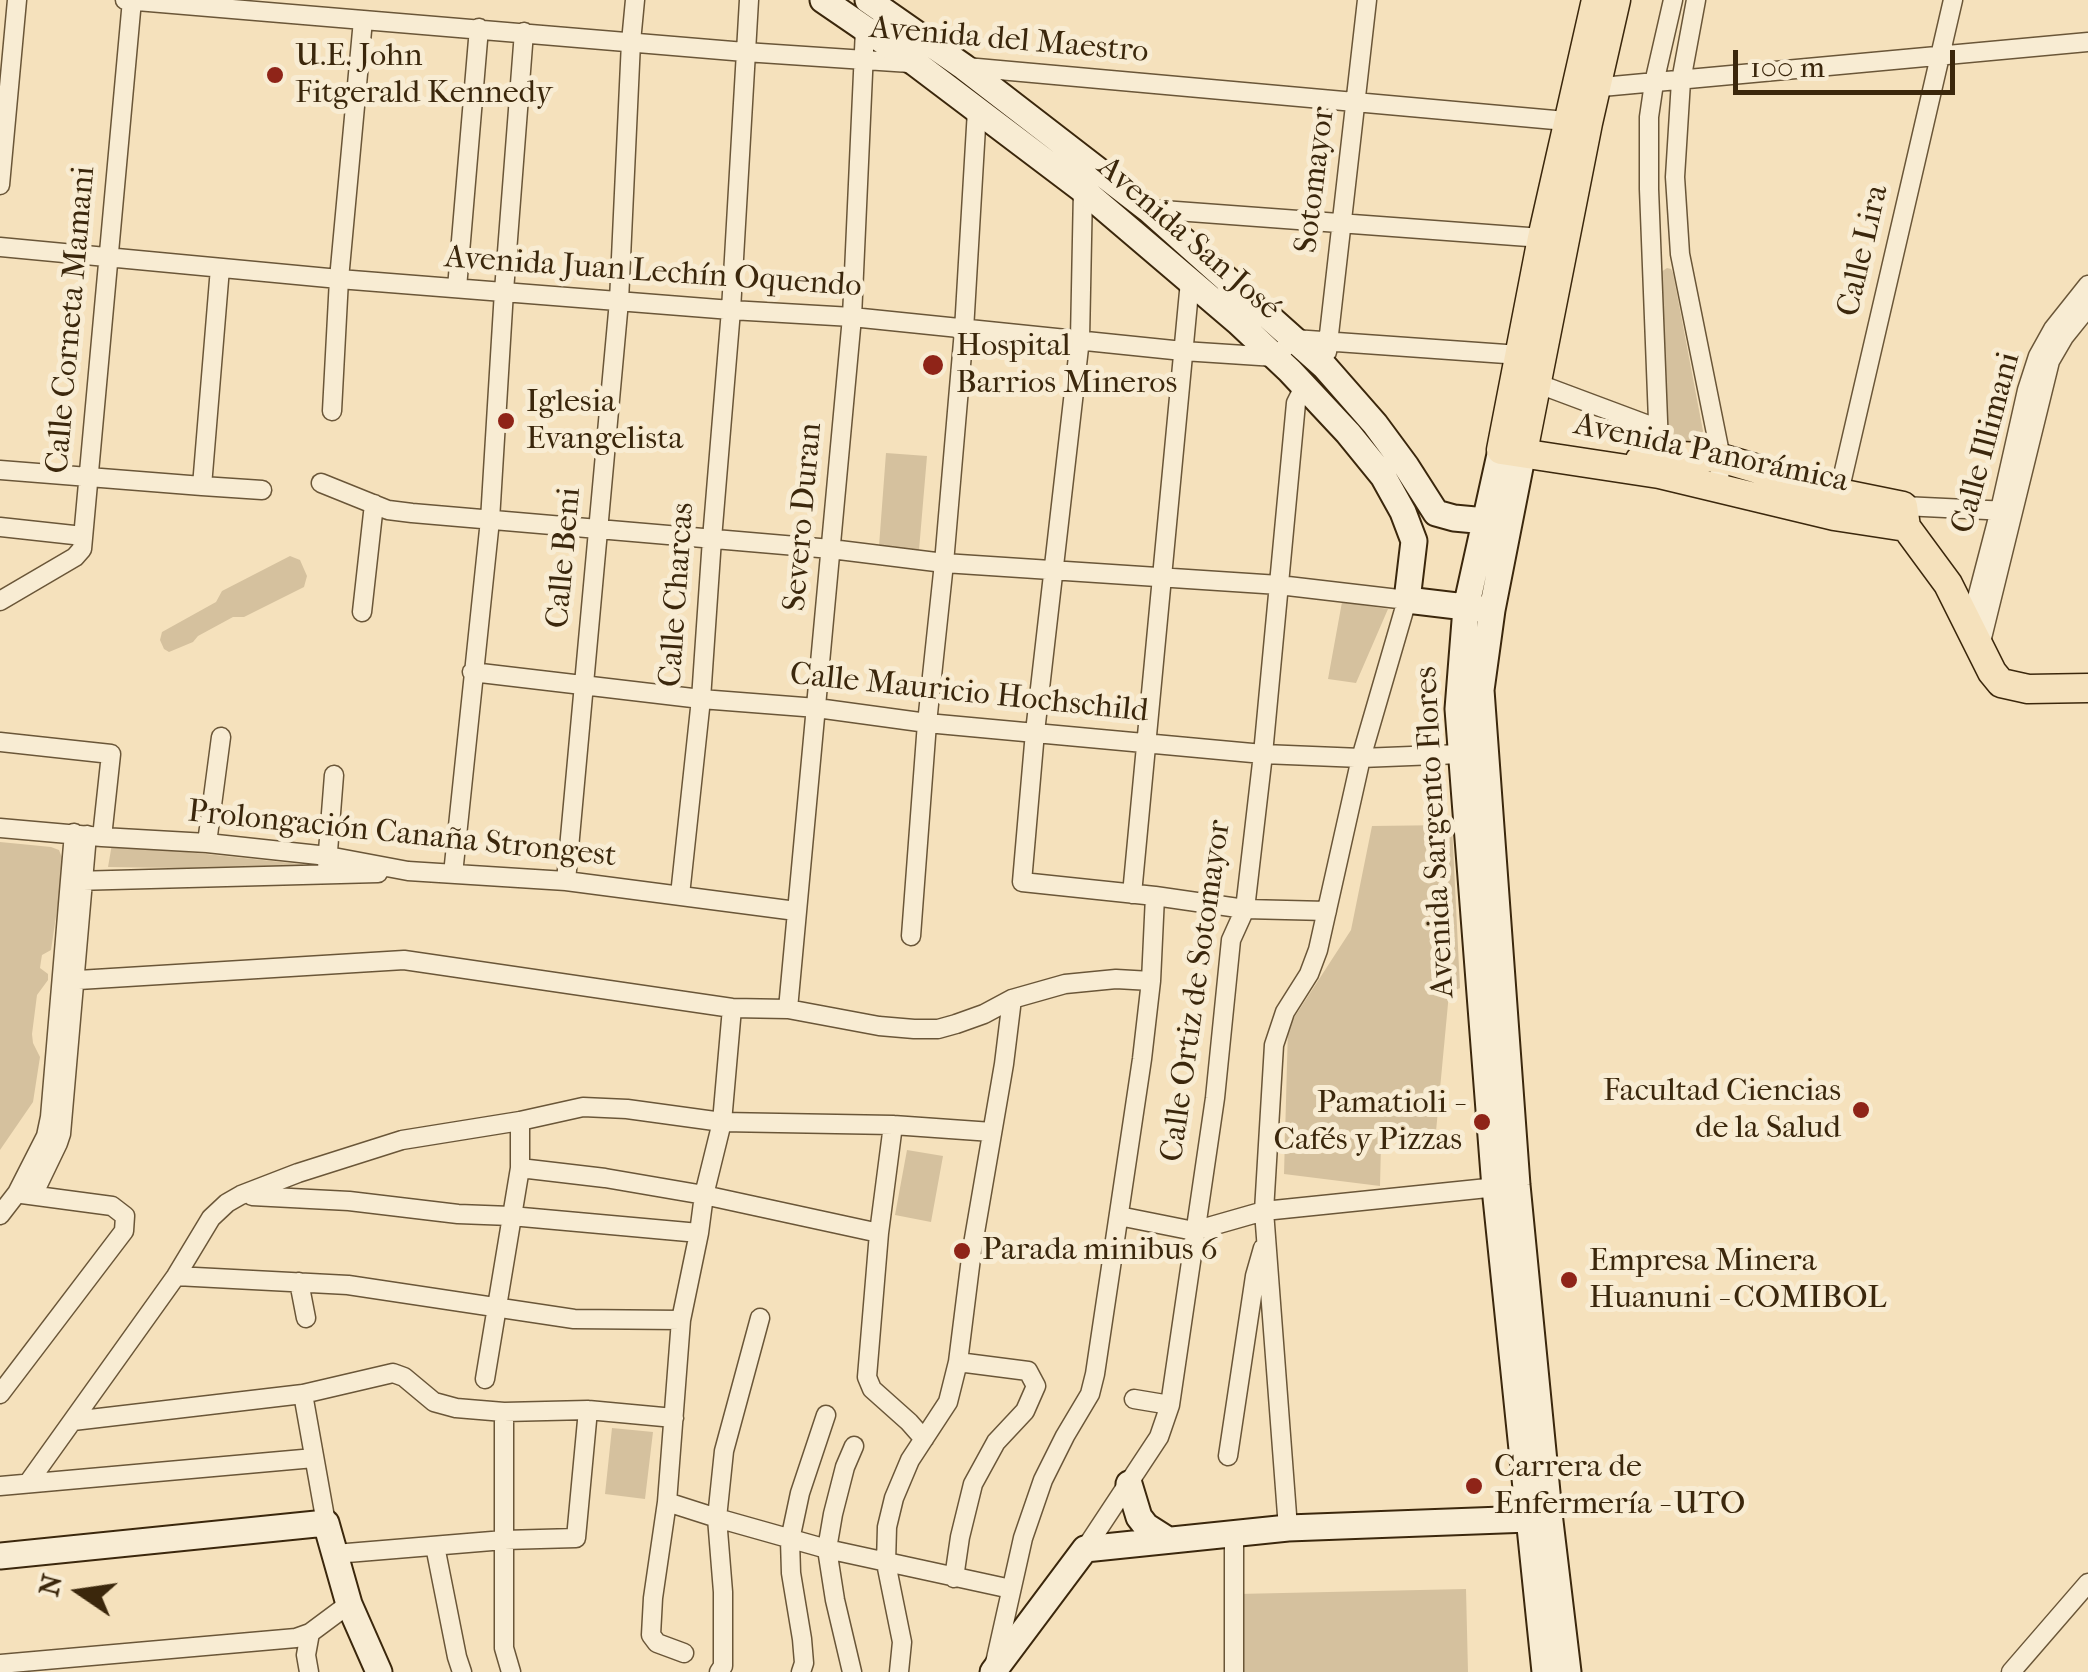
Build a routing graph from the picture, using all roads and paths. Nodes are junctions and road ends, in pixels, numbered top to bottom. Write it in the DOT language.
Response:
graph roads {
  1 [pos="17,0"];
  2 [pos="130,0"];
  3 [pos="635,0"];
  4 [pos="749,0"];
  5 [pos="822,0"];
  6 [pos="868,0"];
  7 [pos="1367,0"];
  8 [pos="1596,0"];
  9 [pos="1616,0"];
  10 [pos="1673,0"];
  11 [pos="1696,0"];
  12 [pos="1953,0"];
  13 [pos="252,5"];
  14 [pos="363,20"];
  15 [pos="478,28"];
  16 [pos="864,29"];
  17 [pos="524,32"];
  18 [pos="631,42"];
  19 [pos="2088,42"];
  20 [pos="744,52"];
  21 [pos="1940,54"];
  22 [pos="864,58"];
  23 [pos="916,63"];
  24 [pos="964,67"];
  25 [pos="1681,81"];
  26 [pos="1654,83"];
  27 [pos="1586,88"];
  28 [pos="1356,102"];
  29 [pos="977,110"];
  30 [pos="1578,122"];
  31 [pos="0,185"];
  32 [pos="1082,190"];
  33 [pos="1148,209"];
  34 [pos="1340,225"];
  35 [pos="1542,238"];
  36 [pos="0,247"];
  37 [pos="1680,254"];
  38 [pos="108,257"];
  39 [pos="1652,258"];
  40 [pos="220,268"];
  41 [pos="339,279"];
  42 [pos="1190,281"];
  43 [pos="2088,285"];
  44 [pos="458,288"];
  45 [pos="504,291"];
  46 [pos="619,301"];
  47 [pos="2088,307"];
  48 [pos="731,310"];
  49 [pos="852,317"];
  50 [pos="964,330"];
  51 [pos="1080,339"];
  52 [pos="1284,348"];
  53 [pos="1182,351"];
  54 [pos="1327,354"];
  55 [pos="1520,355"];
  56 [pos="1536,383"];
  57 [pos="1304,387"];
  58 [pos="332,411"];
  59 [pos="1659,428"];
  60 [pos="1513,445"];
  61 [pos="1721,458"];
  62 [pos="1660,469"];
  63 [pos="0,470"];
  64 [pos="88,477"];
  65 [pos="320,483"];
  66 [pos="202,486"];
  67 [pos="1718,488"];
  68 [pos="262,490"];
  69 [pos="374,504"];
  70 [pos="1837,504"];
  71 [pos="2007,511"];
  72 [pos="1905,516"];
  73 [pos="490,520"];
  74 [pos="1486,522"];
  75 [pos="0,527"];
  76 [pos="598,530"];
  77 [pos="83,536"];
  78 [pos="712,539"];
  79 [pos="831,549"];
  80 [pos="944,563"];
  81 [pos="1054,570"];
  82 [pos="1162,577"];
  83 [pos="1279,585"];
  84 [pos="1407,600"];
  85 [pos="0,602"];
  86 [pos="1466,608"];
  87 [pos="1492,610"];
  88 [pos="362,612"];
  89 [pos="1974,638"];
  90 [pos="472,672"];
  91 [pos="583,685"];
  92 [pos="2088,688"];
  93 [pos="702,699"];
  94 [pos="817,708"];
  95 [pos="926,723"];
  96 [pos="1035,732"];
  97 [pos="221,737"];
  98 [pos="0,742"];
  99 [pos="1147,743"];
  100 [pos="1263,754"];
  101 [pos="1460,754"];
  102 [pos="1361,758"];
  103 [pos="334,775"];
  104 [pos="0,828"];
  105 [pos="88,835"];
  106 [pos="207,842"];
  107 [pos="328,856"];
  108 [pos="408,871"];
  109 [pos="453,874"];
  110 [pos="326,876"];
  111 [pos="76,881"];
  112 [pos="566,882"];
  113 [pos="1132,894"];
  114 [pos="680,895"];
  115 [pos="1155,896"];
  116 [pos="1245,909"];
  117 [pos="796,911"];
  118 [pos="1327,911"];
  119 [pos="912,936"];
  120 [pos="69,980"];
  121 [pos="1150,981"];
  122 [pos="1012,1000"];
  123 [pos="732,1008"];
  124 [pos="788,1008"];
  125 [pos="520,1121"];
  126 [pos="722,1122"];
  127 [pos="893,1124"];
  128 [pos="992,1132"];
  129 [pos="520,1168"];
  130 [pos="1506,1186"];
  131 [pos="25,1194"];
  132 [pos="704,1194"];
  133 [pos="241,1196"];
  134 [pos="1264,1211"];
  135 [pos="0,1215"];
  136 [pos="510,1216"];
  137 [pos="1119,1216"];
  138 [pos="1194,1230"];
  139 [pos="699,1233"];
  140 [pos="879,1233"];
  141 [pos="1266,1238"];
  142 [pos="176,1276"];
  143 [pos="299,1282"];
  144 [pos="497,1307"];
  145 [pos="306,1318"];
  146 [pos="760,1318"];
  147 [pos="681,1320"];
  148 [pos="958,1362"];
  149 [pos="484,1379"];
  150 [pos="0,1394"];
  151 [pos="303,1394"];
  152 [pos="1134,1399"];
  153 [pos="1170,1405"];
  154 [pos="588,1410"];
  155 [pos="504,1412"];
  156 [pos="826,1414"];
  157 [pos="674,1418"];
  158 [pos="73,1421"];
  159 [pos="924,1439"];
  160 [pos="854,1446"];
  161 [pos="1228,1456"];
  162 [pos="314,1458"];
  163 [pos="1534,1468"];
  164 [pos="28,1483"];
  165 [pos="1128,1484"];
  166 [pos="0,1486"];
  167 [pos="667,1502"];
  168 [pos="718,1518"];
  169 [pos="1529,1519"];
  170 [pos="326,1522"];
  171 [pos="1288,1528"];
  172 [pos="1234,1533"];
  173 [pos="504,1540"];
  174 [pos="790,1540"];
  175 [pos="1168,1540"];
  176 [pos="435,1546"];
  177 [pos="827,1549"];
  178 [pos="1085,1549"];
  179 [pos="335,1554"];
  180 [pos="0,1556"];
  181 [pos="886,1563"];
  182 [pos="954,1578"];
  183 [pos="2088,1583"];
  184 [pos="1011,1590"];
  185 [pos="349,1604"];
  186 [pos="310,1633"];
  187 [pos="684,1653"];
  188 [pos="0,1664"];
  189 [pos="309,1672"];
  190 [pos="379,1672"];
  191 [pos="462,1672"];
  192 [pos="510,1672"];
  193 [pos="720,1672"];
  194 [pos="801,1672"];
  195 [pos="852,1672"];
  196 [pos="899,1672"];
  197 [pos="993,1672"];
  198 [pos="1234,1672"];
  199 [pos="1545,1672"];
  200 [pos="1568,1672"];
  201 [pos="2011,1672"];
  1 -- 31 [label="street"];
  2 -- 13 [label="street, Avenida del Maestro"];
  2 -- 38 [label="street, Calle Corneta Mamani"];
  3 -- 18 [label="street, Calle Beni"];
  4 -- 20 [label="street, Calle Charcas"];
  5 -- 16 [label="street, Avenida San José"];
  6 -- 24 [label="street, Avenida San José"];
  7 -- 28 [label="street, Sotomayor"];
  8 -- 27 [label="main road, Avenida Sargento Flores"];
  9 -- 27 [label="main road, Avenida Sargento Flores"];
  10 -- 26 [label="street"];
  11 -- 25 [label="street"];
  12 -- 21 [label="street, Calle Lira"];
  13 -- 14 [label="street, Avenida del Maestro"];
  14 -- 15 [label="street, Avenida del Maestro"];
  14 -- 41 [label="street"];
  15 -- 17 [label="street, Avenida del Maestro"];
  15 -- 44 [label="street"];
  16 -- 22 [label="street, Severo Duran"];
  16 -- 23 [label="street, Avenida San José"];
  17 -- 18 [label="street, Avenida del Maestro"];
  17 -- 45 [label="street"];
  18 -- 20 [label="street, Avenida del Maestro"];
  18 -- 46 [label="street, Calle Beni"];
  19 -- 21 [label="street"];
  20 -- 22 [label="street, Avenida del Maestro"];
  20 -- 48 [label="street, Calle Charcas"];
  21 -- 25 [label="street"];
  21 -- 70 [label="street, Calle Lira"];
  22 -- 23 [label="street, Avenida del Maestro"];
  22 -- 49 [label="street, Severo Duran"];
  23 -- 24 [label="street, Avenida del Maestro"];
  23 -- 29 [label="street, Avenida San José"];
  24 -- 28 [label="street, Avenida del Maestro"];
  24 -- 33 [label="street, Avenida San José"];
  25 -- 26 [label="street"];
  25 -- 37 [label="street"];
  26 -- 27 [label="street"];
  26 -- 39 [label="street"];
  27 -- 30 [label="main road, Avenida Sargento Flores"];
  28 -- 30 [label="street, Avenida del Maestro"];
  28 -- 34 [label="street, Sotomayor"];
  29 -- 32 [label="street, Avenida San José"];
  29 -- 50 [label="street"];
  30 -- 35 [label="main road, Avenida Sargento Flores"];
  30 -- 56 [label="main road, Avenida Sargento Flores"];
  32 -- 42 [label="street, Avenida San José"];
  32 -- 51 [label="street"];
  33 -- 34 [label="street"];
  33 -- 52 [label="street, Avenida San José"];
  34 -- 35 [label="street"];
  34 -- 54 [label="street, Sotomayor"];
  35 -- 55 [label="main road, Avenida Sargento Flores"];
  36 -- 38 [label="street, Avenida Juan Lechín Oquendo"];
  37 -- 39 [label="street"];
  37 -- 61 [label="street"];
  38 -- 40 [label="street, Avenida Juan Lechín Oquendo"];
  38 -- 64 [label="street, Calle Corneta Mamani"];
  39 -- 59 [label="street"];
  40 -- 41 [label="street, Avenida Juan Lechín Oquendo"];
  40 -- 66 [label="street"];
  41 -- 44 [label="street, Avenida Juan Lechín Oquendo"];
  41 -- 58 [label="street"];
  42 -- 52 [label="street, Avenida San José"];
  42 -- 53 [label="street"];
  43 -- 71 [label="street, Calle Illimani"];
  44 -- 45 [label="street, Avenida Juan Lechín Oquendo"];
  45 -- 46 [label="street, Avenida Juan Lechín Oquendo"];
  45 -- 73 [label="street"];
  46 -- 48 [label="street, Avenida Juan Lechín Oquendo"];
  46 -- 76 [label="street, Calle Beni"];
  47 -- 71 [label="street, Calle Illimani"];
  48 -- 49 [label="street, Avenida Juan Lechín Oquendo"];
  48 -- 78 [label="street, Calle Charcas"];
  49 -- 50 [label="street, Avenida Juan Lechín Oquendo"];
  49 -- 79 [label="street, Severo Duran"];
  50 -- 51 [label="street, Avenida Juan Lechín Oquendo"];
  50 -- 80 [label="street"];
  51 -- 53 [label="street, Avenida Juan Lechín Oquendo"];
  51 -- 81 [label="street"];
  52 -- 53 [label="street, Avenida Juan Lechín Oquendo"];
  52 -- 54 [label="street, Avenida San José"];
  52 -- 57 [label="street, Avenida San José"];
  53 -- 82 [label="street"];
  54 -- 55 [label="street"];
  54 -- 74 [label="street, Avenida San José"];
  55 -- 60 [label="main road, Avenida Sargento Flores"];
  56 -- 59 [label="street"];
  56 -- 60 [label="main road, Avenida Sargento Flores"];
  57 -- 83 [label="street, Calle Ortiz de Sotomayor"];
  57 -- 84 [label="street, Avenida San José"];
  59 -- 62 [label="street"];
  60 -- 62 [label="main road, Avenida Panorámica"];
  60 -- 74 [label="street, Avenida Sargento Flores"];
  60 -- 87 [label="street, Avenida Sargento Flores"];
  61 -- 62 [label="main road, Avenida Panorámica"];
  61 -- 67 [label="street"];
  61 -- 70 [label="main road, Avenida Panorámica"];
  62 -- 67 [label="main road, Avenida Panorámica"];
  63 -- 64 [label="street"];
  64 -- 66 [label="street"];
  64 -- 77 [label="street, Calle Corneta Mamani"];
  65 -- 69 [label="street"];
  66 -- 68 [label="street"];
  67 -- 70 [label="main road, Avenida Panorámica"];
  69 -- 73 [label="street"];
  69 -- 88 [label="street"];
  70 -- 72 [label="main road, Avenida Panorámica"];
  71 -- 72 [label="street"];
  71 -- 89 [label="street, Calle Illimani"];
  72 -- 89 [label="main road"];
  73 -- 76 [label="street"];
  73 -- 90 [label="street"];
  74 -- 86 [label="street, Avenida Sargento Flores"];
  75 -- 77 [label="street"];
  76 -- 78 [label="street"];
  76 -- 91 [label="street, Calle Beni"];
  77 -- 85 [label="street"];
  78 -- 79 [label="street"];
  78 -- 93 [label="street, Calle Charcas"];
  79 -- 80 [label="street"];
  79 -- 94 [label="street, Severo Duran"];
  80 -- 81 [label="street"];
  80 -- 95 [label="street"];
  81 -- 82 [label="street"];
  81 -- 96 [label="street"];
  82 -- 83 [label="street"];
  82 -- 99 [label="street"];
  83 -- 84 [label="street"];
  83 -- 100 [label="street, Calle Ortiz de Sotomayor"];
  84 -- 86 [label="street"];
  84 -- 102 [label="street"];
  86 -- 87 [label="street"];
  86 -- 101 [label="street, Avenida Sargento Flores"];
  87 -- 130 [label="street, Avenida Sargento Flores"];
  89 -- 92 [label="main road"];
  90 -- 91 [label="street, Calle Mauricio Hochschild"];
  90 -- 109 [label="street"];
  91 -- 93 [label="street, Calle Mauricio Hochschild"];
  91 -- 112 [label="street, Calle Beni"];
  93 -- 94 [label="street, Calle Mauricio Hochschild"];
  93 -- 114 [label="street, Calle Charcas"];
  94 -- 95 [label="street, Calle Mauricio Hochschild"];
  94 -- 117 [label="street, Severo Duran"];
  95 -- 96 [label="street, Calle Mauricio Hochschild"];
  95 -- 119 [label="street"];
  96 -- 99 [label="street, Calle Mauricio Hochschild"];
  96 -- 113 [label="street"];
  97 -- 106 [label="street"];
  98 -- 105 [label="street"];
  99 -- 100 [label="street, Calle Mauricio Hochschild"];
  99 -- 113 [label="street"];
  100 -- 102 [label="street, Calle Mauricio Hochschild"];
  100 -- 116 [label="street, Calle Ortiz de Sotomayor"];
  101 -- 102 [label="street, Calle Mauricio Hochschild"];
  101 -- 130 [label="street, Avenida Sargento Flores"];
  102 -- 118 [label="street"];
  103 -- 107 [label="street"];
  104 -- 105 [label="street, Prolongación Canaña Strongest"];
  105 -- 106 [label="street, Prolongación Canaña Strongest"];
  105 -- 111 [label="street"];
  106 -- 107 [label="street, Prolongación Canaña Strongest"];
  107 -- 108 [label="street, Prolongación Canaña Strongest"];
  107 -- 110 [label="street"];
  108 -- 109 [label="street, Prolongación Canaña Strongest"];
  108 -- 110 [label="street"];
  109 -- 112 [label="street, Prolongación Canaña Strongest"];
  110 -- 111 [label="street"];
  111 -- 120 [label="street"];
  112 -- 114 [label="street, Prolongación Canaña Strongest"];
  113 -- 115 [label="street"];
  114 -- 117 [label="street, Prolongación Canaña Strongest"];
  115 -- 116 [label="street"];
  115 -- 121 [label="street"];
  116 -- 118 [label="street"];
  116 -- 138 [label="street, Calle Ortiz de Sotomayor"];
  117 -- 124 [label="street, Severo Duran"];
  118 -- 134 [label="street"];
  120 -- 123 [label="street"];
  120 -- 131 [label="street"];
  121 -- 122 [label="street"];
  121 -- 137 [label="street"];
  122 -- 124 [label="street"];
  122 -- 128 [label="street"];
  123 -- 124 [label="street"];
  123 -- 126 [label="street"];
  125 -- 126 [label="street"];
  125 -- 129 [label="street"];
  125 -- 133 [label="street"];
  126 -- 127 [label="street"];
  126 -- 132 [label="street"];
  127 -- 128 [label="street"];
  127 -- 140 [label="street"];
  128 -- 148 [label="street"];
  129 -- 132 [label="street"];
  129 -- 136 [label="street"];
  130 -- 134 [label="street"];
  130 -- 163 [label="street, Avenida Sargento Flores"];
  131 -- 135 [label="street"];
  131 -- 150 [label="street"];
  132 -- 139 [label="street"];
  132 -- 140 [label="street"];
  133 -- 136 [label="street"];
  133 -- 142 [label="street"];
  134 -- 138 [label="street"];
  134 -- 141 [label="street"];
  136 -- 139 [label="street"];
  136 -- 144 [label="street"];
  137 -- 138 [label="street"];
  137 -- 184 [label="street"];
  138 -- 153 [label="street, Calle Ortiz de Sotomayor"];
  139 -- 147 [label="street"];
  140 -- 159 [label="street"];
  141 -- 161 [label="street"];
  141 -- 171 [label="street"];
  142 -- 143 [label="street"];
  142 -- 158 [label="street"];
  143 -- 144 [label="street"];
  143 -- 145 [label="street"];
  144 -- 147 [label="street"];
  144 -- 149 [label="street"];
  146 -- 168 [label="street"];
  147 -- 157 [label="street"];
  148 -- 159 [label="street"];
  148 -- 182 [label="street"];
  151 -- 155 [label="street"];
  151 -- 158 [label="street"];
  151 -- 162 [label="street"];
  152 -- 153 [label="street"];
  153 -- 165 [label="street, Calle Ortiz de Sotomayor"];
  154 -- 155 [label="street"];
  154 -- 157 [label="street"];
  154 -- 173 [label="street"];
  155 -- 173 [label="street"];
  156 -- 174 [label="street"];
  157 -- 167 [label="street"];
  158 -- 164 [label="street"];
  159 -- 181 [label="street"];
  160 -- 177 [label="street"];
  162 -- 164 [label="street"];
  162 -- 170 [label="street"];
  163 -- 169 [label="street, Avenida Sargento Flores"];
  163 -- 200 [label="street, Avenida Sargento Flores"];
  164 -- 166 [label="street"];
  165 -- 175 [label="street"];
  165 -- 178 [label="street, Calle Ortiz de Sotomayor"];
  167 -- 168 [label="street"];
  167 -- 187 [label="street"];
  168 -- 174 [label="street"];
  168 -- 193 [label="street"];
  169 -- 171 [label="street"];
  169 -- 199 [label="street, Avenida Sargento Flores"];
  170 -- 179 [label="street"];
  170 -- 180 [label="street"];
  171 -- 172 [label="street"];
  172 -- 175 [label="street"];
  172 -- 198 [label="street"];
  173 -- 176 [label="street"];
  173 -- 192 [label="street"];
  174 -- 177 [label="street"];
  174 -- 194 [label="street"];
  175 -- 178 [label="street"];
  176 -- 179 [label="street"];
  176 -- 191 [label="street"];
  177 -- 181 [label="street"];
  177 -- 195 [label="street"];
  178 -- 197 [label="street, Calle Ortiz de Sotomayor"];
  179 -- 185 [label="street"];
  181 -- 182 [label="street"];
  181 -- 196 [label="street"];
  182 -- 184 [label="street"];
  183 -- 201 [label="street"];
  184 -- 197 [label="street"];
  185 -- 186 [label="street"];
  185 -- 190 [label="street"];
  186 -- 188 [label="street"];
  186 -- 189 [label="street"];
}
